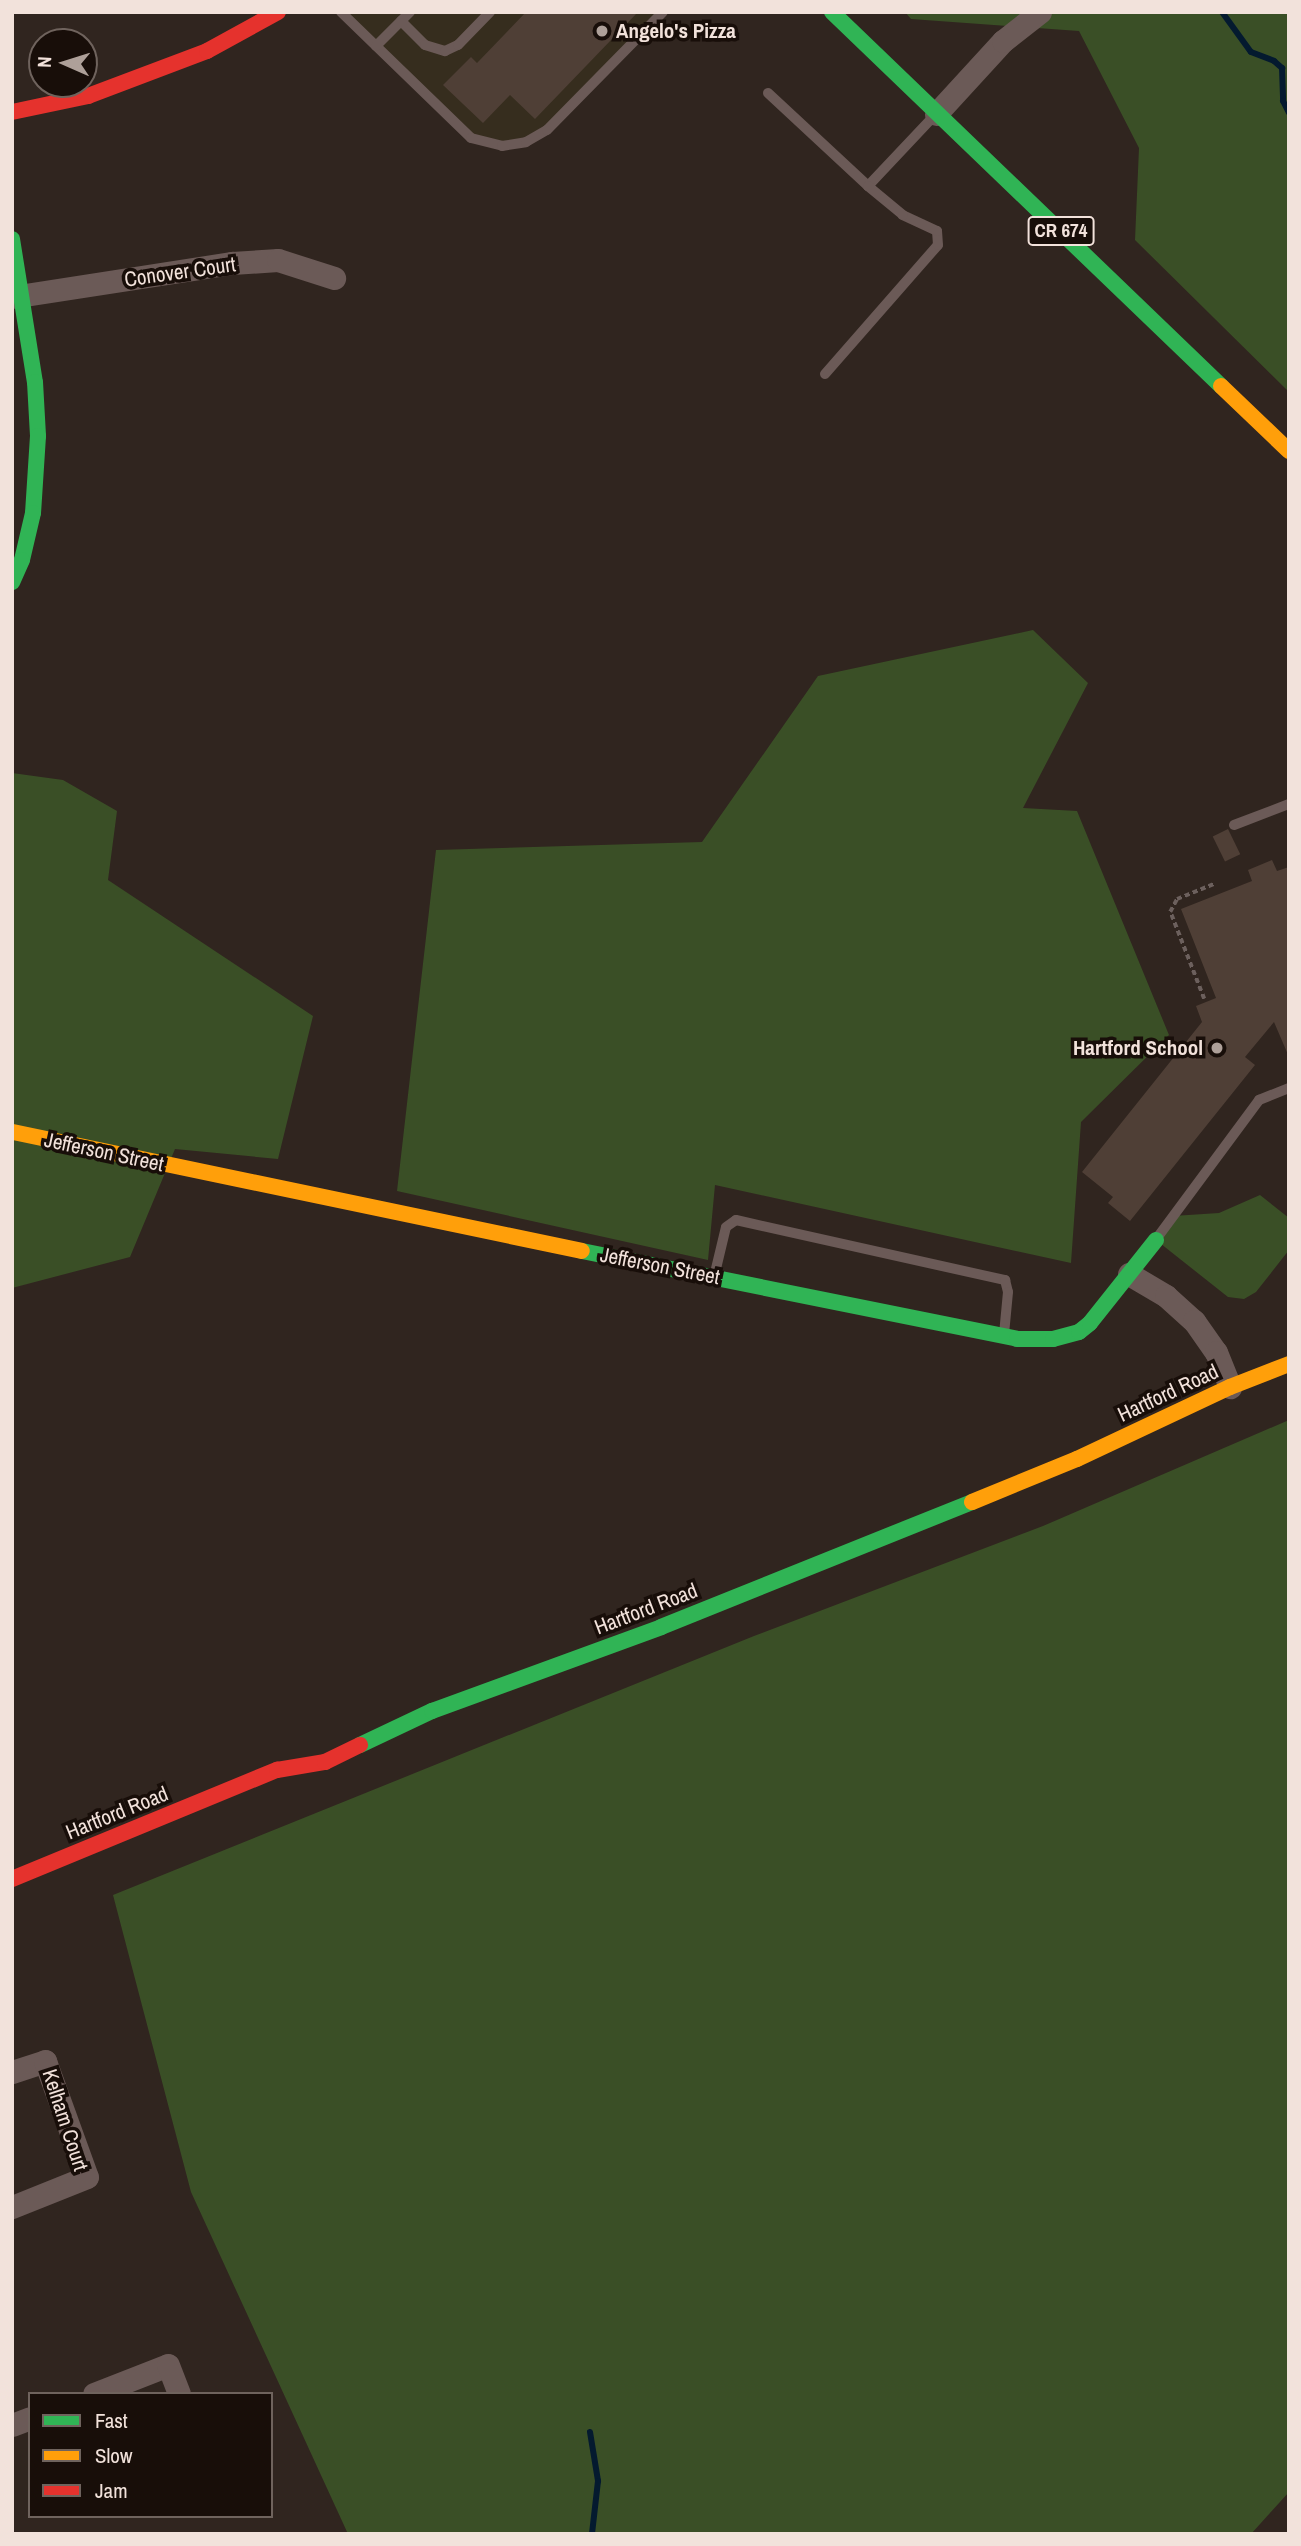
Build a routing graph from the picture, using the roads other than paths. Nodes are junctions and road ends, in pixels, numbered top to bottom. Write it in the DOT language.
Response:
graph roads {
  1 [pos="341,12"];
  2 [pos="410,12"];
  3 [pos="490,12"];
  4 [pos="663,12"];
  5 [pos="832,12"];
  6 [pos="1040,12"];
  7 [pos="273,14"];
  8 [pos="401,21"];
  9 [pos="376,46"];
  10 [pos="768,93"];
  11 [pos="12,113"];
  12 [pos="936,114"];
  13 [pos="867,186"];
  14 [pos="12,239"];
  15 [pos="334,278"];
  16 [pos="18,296"];
  17 [pos="825,374"];
  18 [pos="1289,451"];
  19 [pos="12,582"];
  20 [pos="1289,804"];
  21 [pos="1234,825"];
  22 [pos="1289,1088"];
  23 [pos="13,1132"];
  24 [pos="1156,1240"];
  25 [pos="1129,1274"];
  26 [pos="714,1276"];
  27 [pos="1003,1336"];
  28 [pos="1289,1364"];
  29 [pos="1230,1387"];
  30 [pos="12,1879"];
  31 [pos="12,2072"];
  32 [pos="12,2207"];
  33 [pos="99,2392"];
  34 [pos="178,2392"];
  1 -- 9 [label="lane"];
  2 -- 8 [label="lane"];
  3 -- 8 [label="lane"];
  4 -- 9 [label="lane"];
  5 -- 12 [label="street, CR 674"];
  6 -- 12 [label="street"];
  7 -- 11 [label="street"];
  8 -- 9 [label="lane"];
  10 -- 13 [label="lane"];
  12 -- 13 [label="lane"];
  12 -- 18 [label="street, CR 674"];
  13 -- 17 [label="lane"];
  14 -- 16 [label="street"];
  15 -- 16 [label="street, Conover Court"];
  16 -- 19 [label="street"];
  20 -- 21 [label="lane"];
  22 -- 24 [label="lane"];
  23 -- 26 [label="street, Jefferson Street"];
  24 -- 25 [label="street, Jefferson Street"];
  25 -- 27 [label="street, Jefferson Street"];
  25 -- 29 [label="street"];
  26 -- 27 [label="street, Jefferson Street"];
  26 -- 27 [label="lane"];
  28 -- 29 [label="street, Hartford Road"];
  29 -- 30 [label="street, Hartford Road"];
  31 -- 32 [label="street, Kelham Court"];
  33 -- 34 [label="street"];
}
